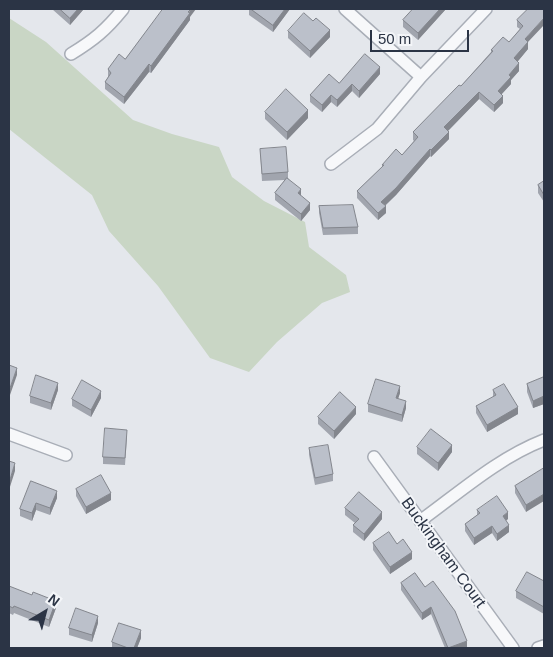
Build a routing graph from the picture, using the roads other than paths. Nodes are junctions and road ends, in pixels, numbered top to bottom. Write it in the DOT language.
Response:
graph roads {
  1 [pos="123,9"];
  2 [pos="345,9"];
  3 [pos="486,9"];
  4 [pos="71,54"];
  5 [pos="421,77"];
  6 [pos="331,164"];
  7 [pos="9,434"];
  8 [pos="544,440"];
  9 [pos="66,455"];
  10 [pos="374,457"];
  11 [pos="420,521"];
  12 [pos="544,646"];
  13 [pos="512,648"];
  14 [pos="538,648"];
  1 -- 4 [label="street"];
  2 -- 5 [label="street"];
  3 -- 5 [label="street"];
  5 -- 6 [label="street"];
  7 -- 9 [label="street"];
  8 -- 11 [label="street"];
  10 -- 11 [label="street, Buckingham Court"];
  11 -- 13 [label="street, Buckingham Court"];
  12 -- 14 [label="street"];
}
